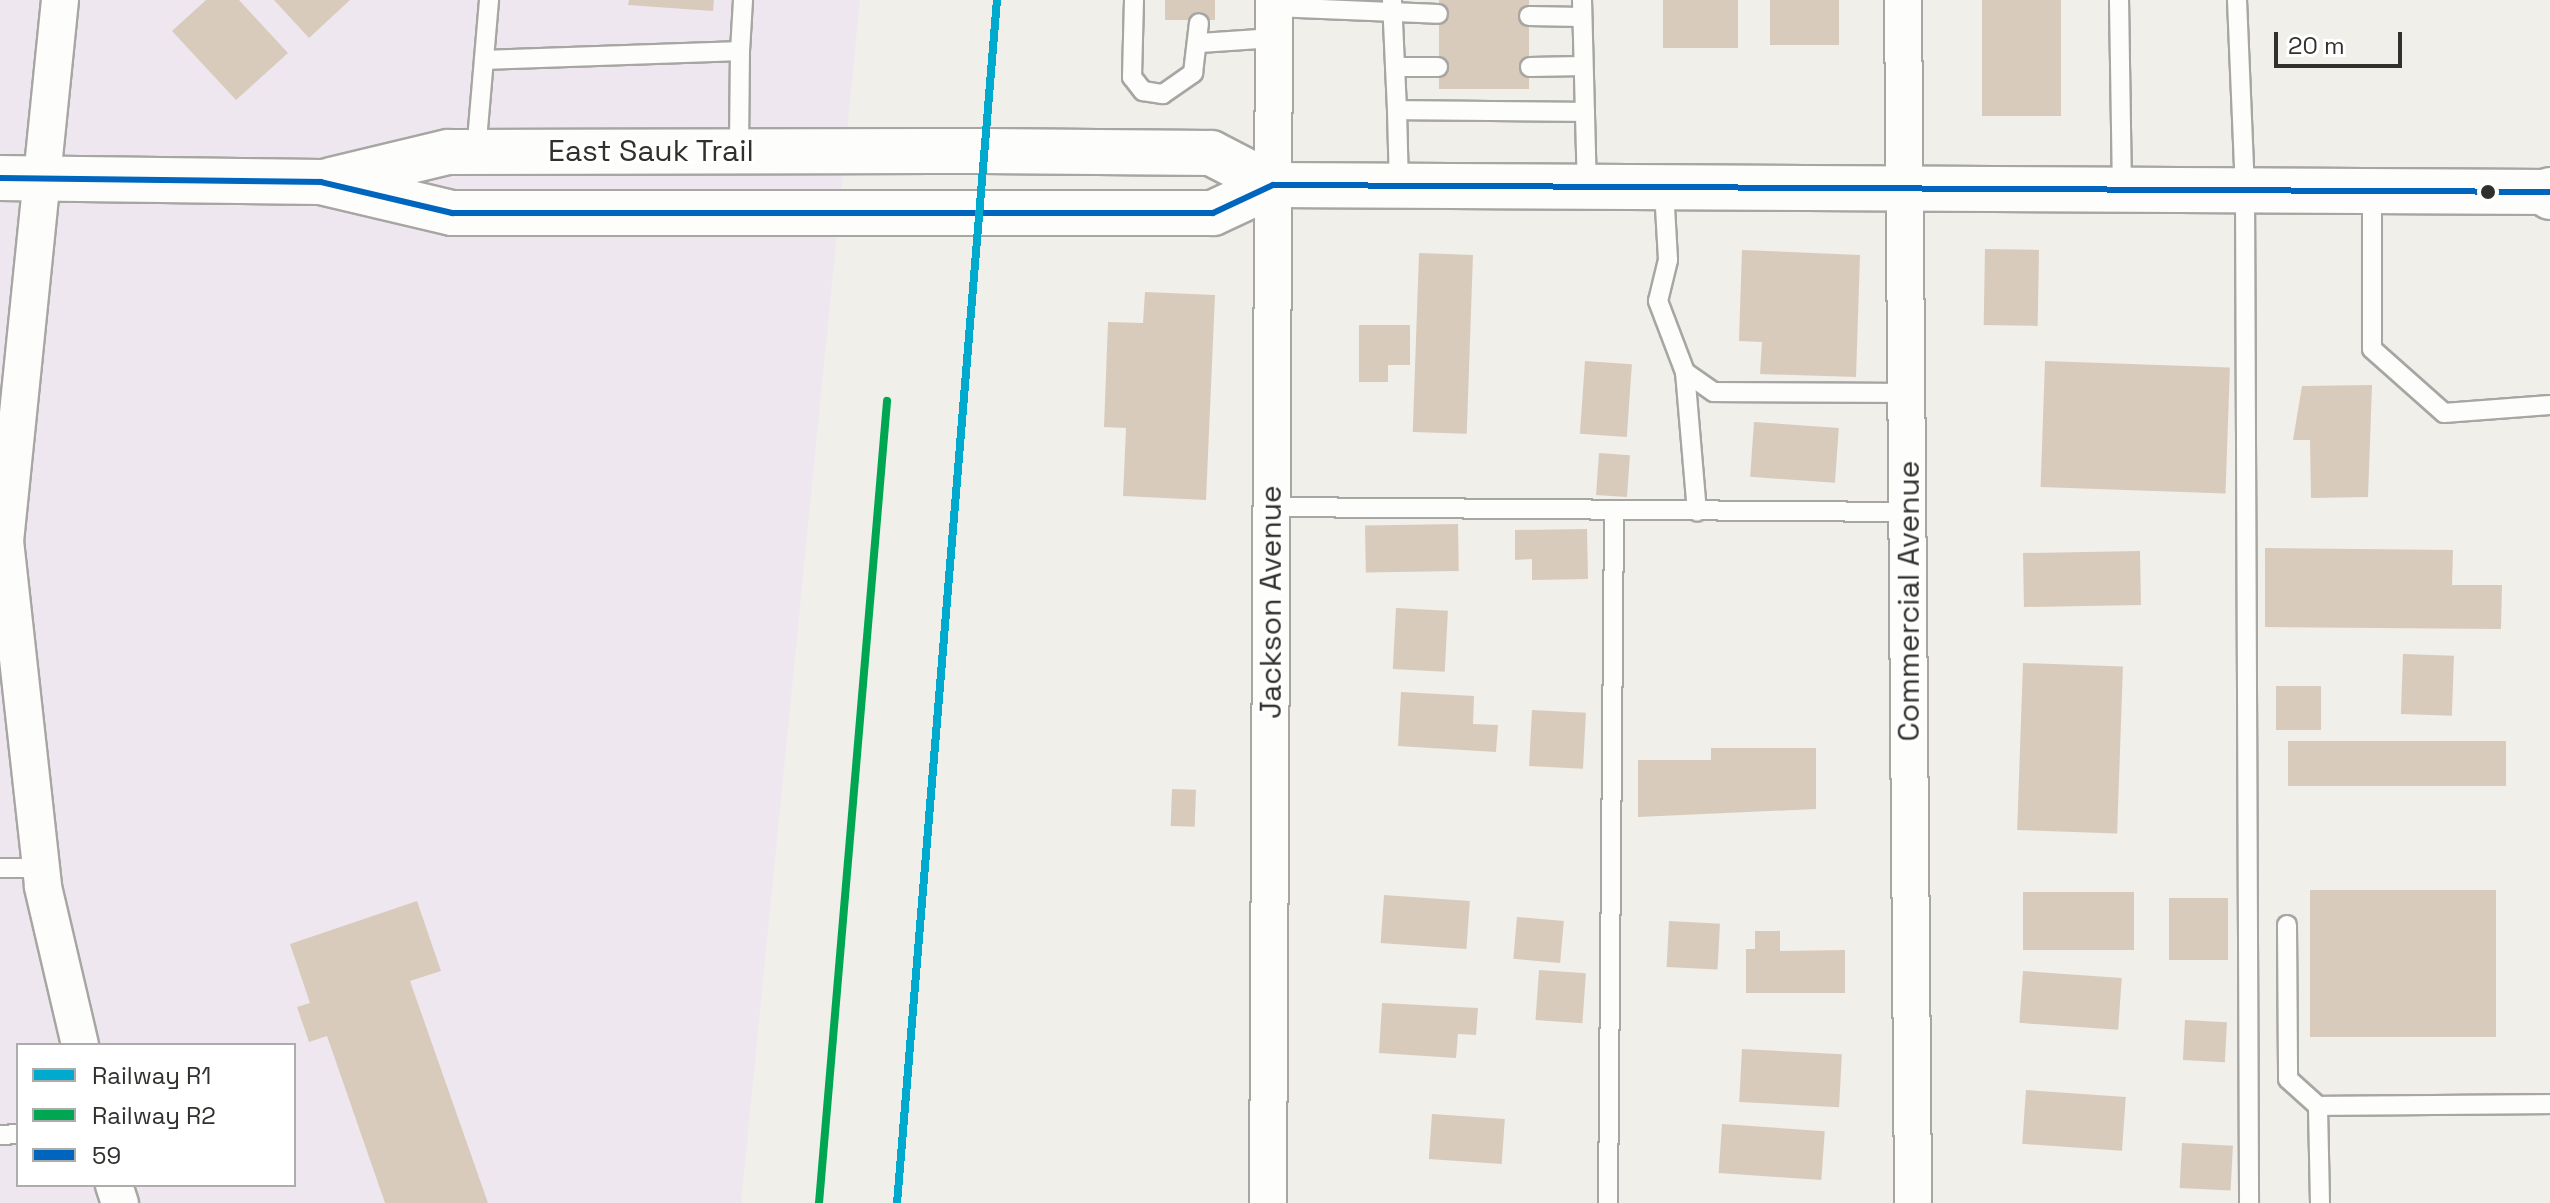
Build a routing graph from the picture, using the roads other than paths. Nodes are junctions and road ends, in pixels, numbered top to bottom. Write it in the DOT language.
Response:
graph roads {
  1 [pos="60,0"];
  2 [pos="489,0"];
  3 [pos="743,0"];
  4 [pos="1134,0"];
  5 [pos="1903,0"];
  6 [pos="2119,0"];
  7 [pos="2237,0"];
  8 [pos="1393,7"];
  9 [pos="1582,8"];
  10 [pos="1438,14"];
  11 [pos="1274,15"];
  12 [pos="1529,16"];
  13 [pos="1199,23"];
  14 [pos="1200,43"];
  15 [pos="740,51"];
  16 [pos="484,60"];
  17 [pos="1583,66"];
  18 [pos="1395,67"];
  19 [pos="1438,67"];
  20 [pos="1530,67"];
  21 [pos="1397,110"];
  22 [pos="1585,112"];
  23 [pos="739,151"];
  24 [pos="476,152"];
  25 [pos="43,177"];
  26 [pos="0,178"];
  27 [pos="321,182"];
  28 [pos="1273,185"];
  29 [pos="1399,187"];
  30 [pos="1587,189"];
  31 [pos="1664,190"];
  32 [pos="2122,190"];
  33 [pos="2245,190"];
  34 [pos="2372,191"];
  35 [pos="1905,192"];
  36 [pos="2550,193"];
  37 [pos="1685,372"];
  38 [pos="1907,393"];
  39 [pos="2550,405"];
  40 [pos="1272,507"];
  41 [pos="1614,510"];
  42 [pos="1697,511"];
  43 [pos="1908,512"];
  44 [pos="3,541"];
  45 [pos="0,868"];
  46 [pos="41,868"];
  47 [pos="2287,925"];
  48 [pos="80,1043"];
  49 [pos="2550,1104"];
  50 [pos="2318,1106"];
  51 [pos="1268,1203"];
  52 [pos="1608,1203"];
  53 [pos="1913,1203"];
  54 [pos="2249,1203"];
  55 [pos="2320,1203"];
  1 -- 25 [label="street"];
  2 -- 16 [label="lane"];
  3 -- 15 [label="lane"];
  4 -- 14 [label="lane"];
  5 -- 35 [label="street, Commercial Avenue"];
  6 -- 32 [label="lane"];
  7 -- 33 [label="lane"];
  8 -- 10 [label="lane"];
  8 -- 11 [label="lane"];
  8 -- 18 [label="lane"];
  9 -- 12 [label="lane"];
  9 -- 17 [label="lane"];
  11 -- 14 [label="lane"];
  11 -- 28 [label="street, Jackson Avenue"];
  13 -- 14 [label="lane"];
  15 -- 16 [label="lane"];
  15 -- 23 [label="lane"];
  16 -- 24 [label="lane"];
  17 -- 20 [label="lane"];
  17 -- 22 [label="lane"];
  18 -- 19 [label="lane"];
  18 -- 21 [label="lane"];
  21 -- 22 [label="lane"];
  21 -- 29 [label="lane"];
  22 -- 30 [label="lane"];
  23 -- 24 [label="main road, East Sauk Trail"];
  23 -- 28 [label="main road, East Sauk Trail"];
  24 -- 27 [label="main road, East Sauk Trail"];
  25 -- 26 [label="main road, East Sauk Trail"];
  25 -- 27 [label="main road, East Sauk Trail"];
  25 -- 44 [label="street"];
  27 -- 28 [label="main road, East Sauk Trail"];
  28 -- 29 [label="main road"];
  28 -- 40 [label="street, Jackson Avenue"];
  29 -- 30 [label="main road"];
  30 -- 31 [label="main road"];
  31 -- 35 [label="main road"];
  31 -- 37 [label="lane"];
  32 -- 33 [label="main road"];
  32 -- 35 [label="main road"];
  33 -- 34 [label="main road"];
  33 -- 54 [label="lane"];
  34 -- 36 [label="main road"];
  34 -- 39 [label="lane"];
  35 -- 38 [label="street, Commercial Avenue"];
  37 -- 38 [label="lane"];
  37 -- 42 [label="lane"];
  38 -- 43 [label="street, Commercial Avenue"];
  40 -- 41 [label="lane"];
  40 -- 51 [label="street, Jackson Avenue"];
  41 -- 42 [label="lane"];
  41 -- 52 [label="lane"];
  42 -- 43 [label="lane"];
  43 -- 53 [label="street, Commercial Avenue"];
  44 -- 46 [label="street"];
  45 -- 46 [label="lane"];
  46 -- 48 [label="street"];
  47 -- 50 [label="lane"];
  49 -- 50 [label="lane"];
  50 -- 55 [label="lane"];
}
